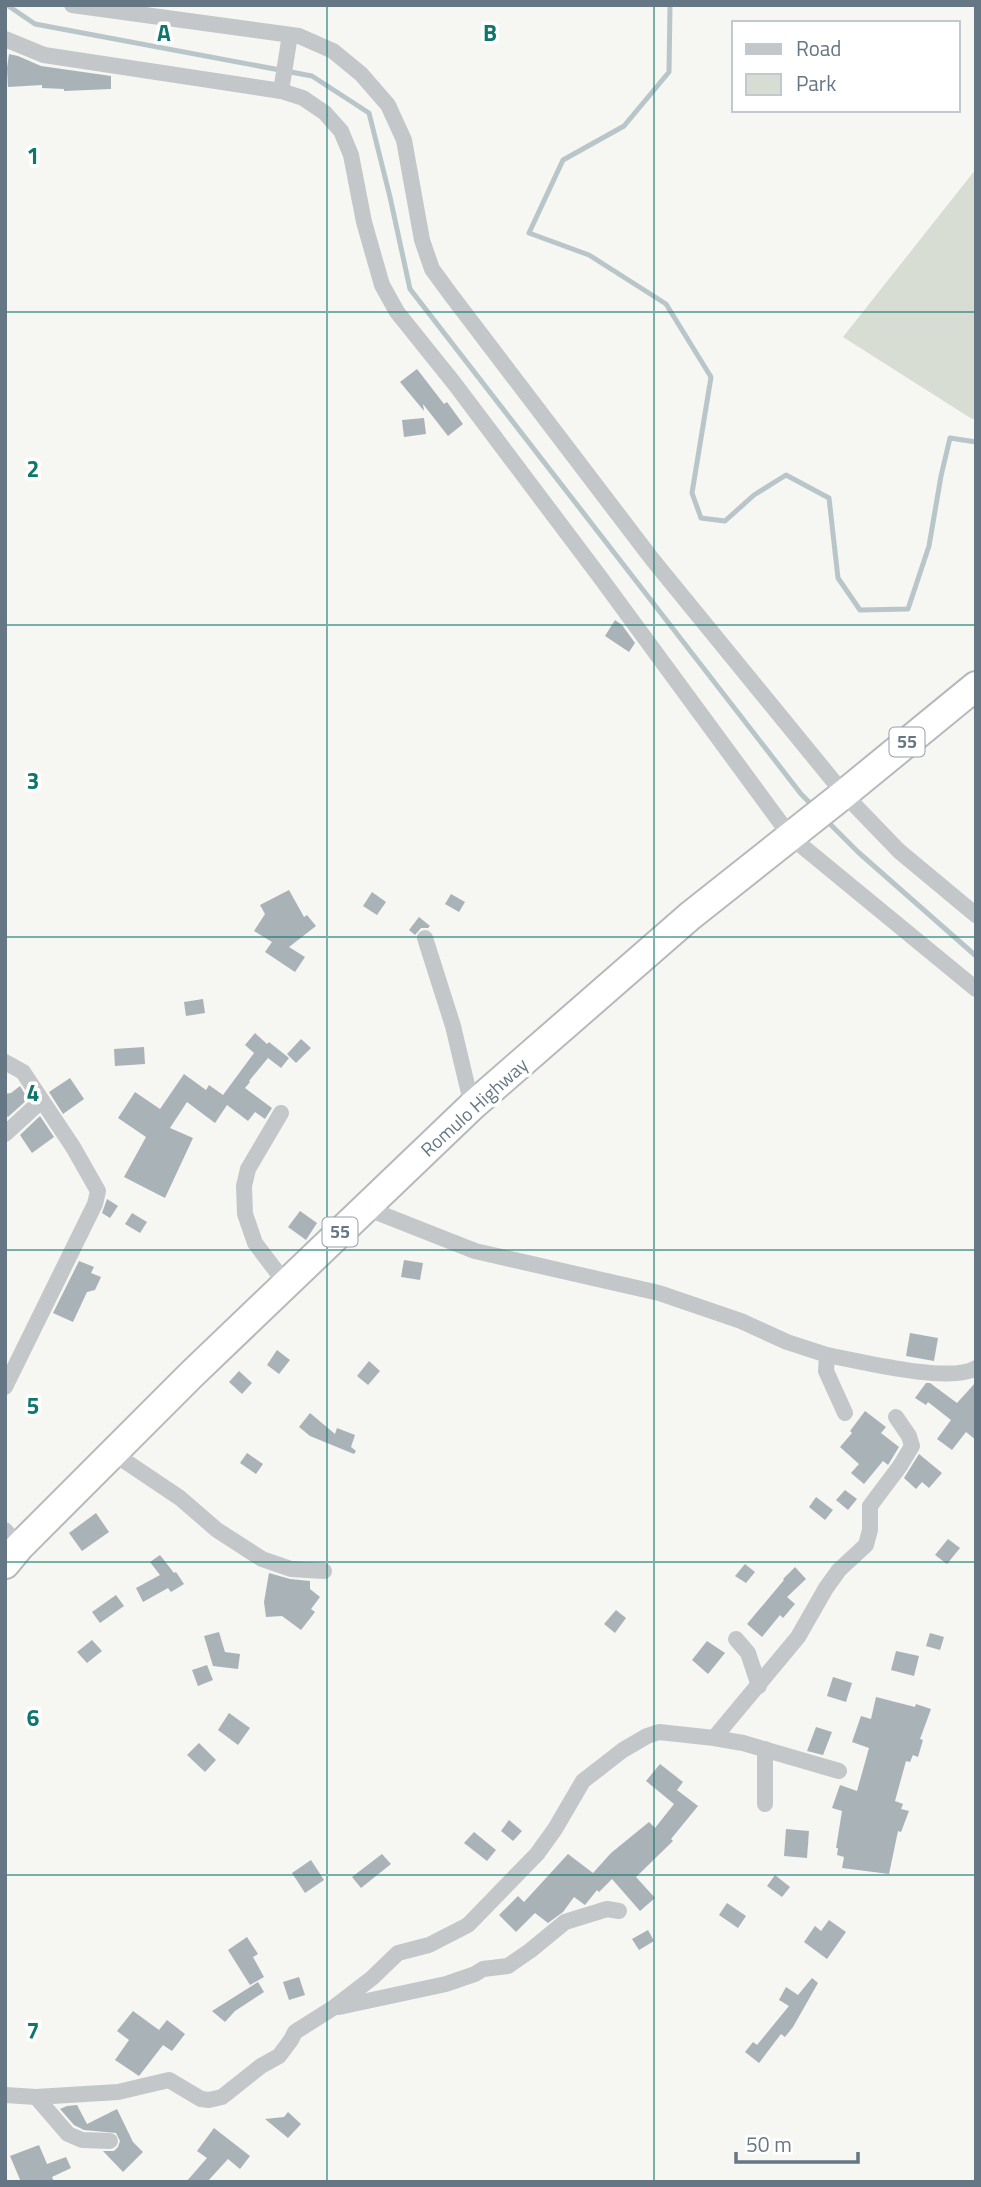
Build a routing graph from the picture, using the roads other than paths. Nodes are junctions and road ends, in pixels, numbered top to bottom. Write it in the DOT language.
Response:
graph roads {
  1 [pos="72,5"];
  2 [pos="5,39"];
  3 [pos="289,41"];
  4 [pos="282,86"];
  5 [pos="976,686"];
  6 [pos="841,796"];
  7 [pos="795,833"];
  8 [pos="976,915"];
  9 [pos="425,938"];
  10 [pos="976,989"];
  11 [pos="5,1062"];
  12 [pos="41,1101"];
  13 [pos="472,1106"];
  14 [pos="281,1113"];
  15 [pos="5,1134"];
  16 [pos="366,1208"];
  17 [pos="286,1284"];
  18 [pos="827,1355"];
  19 [pos="976,1368"];
  20 [pos="5,1387"];
  21 [pos="845,1413"];
  22 [pos="896,1417"];
  23 [pos="113,1453"];
  24 [pos="10,1547"];
  25 [pos="324,1571"];
  26 [pos="736,1639"];
  27 [pos="759,1686"];
  28 [pos="714,1738"];
  29 [pos="765,1749"];
  30 [pos="839,1771"];
  31 [pos="765,1804"];
  32 [pos="619,1911"];
  33 [pos="333,2008"];
  34 [pos="5,2095"];
  35 [pos="36,2097"];
  36 [pos="110,2141"];
  1 -- 3 [label="street"];
  2 -- 4 [label="street"];
  3 -- 4 [label="street"];
  3 -- 6 [label="street"];
  4 -- 7 [label="street"];
  5 -- 6 [label="highway, Romulo Highway / 55"];
  6 -- 7 [label="highway, Romulo Highway / 55"];
  6 -- 8 [label="street"];
  7 -- 10 [label="street"];
  7 -- 13 [label="highway, Romulo Highway / 55"];
  9 -- 13 [label="street"];
  11 -- 12 [label="street"];
  12 -- 15 [label="street"];
  12 -- 20 [label="street"];
  13 -- 16 [label="highway, Romulo Highway / 55"];
  14 -- 17 [label="street"];
  16 -- 17 [label="highway, Romulo Highway / 55"];
  16 -- 18 [label="street"];
  17 -- 23 [label="highway, Romulo Highway / 55"];
  18 -- 19 [label="street"];
  18 -- 21 [label="street"];
  22 -- 27 [label="street"];
  23 -- 24 [label="highway, Romulo Highway / 55"];
  23 -- 25 [label="street"];
  26 -- 27 [label="street"];
  27 -- 28 [label="street"];
  28 -- 29 [label="street"];
  28 -- 33 [label="street"];
  29 -- 30 [label="street"];
  29 -- 31 [label="street"];
  32 -- 33 [label="street"];
  33 -- 35 [label="street"];
  34 -- 35 [label="street"];
  35 -- 36 [label="street"];
}
